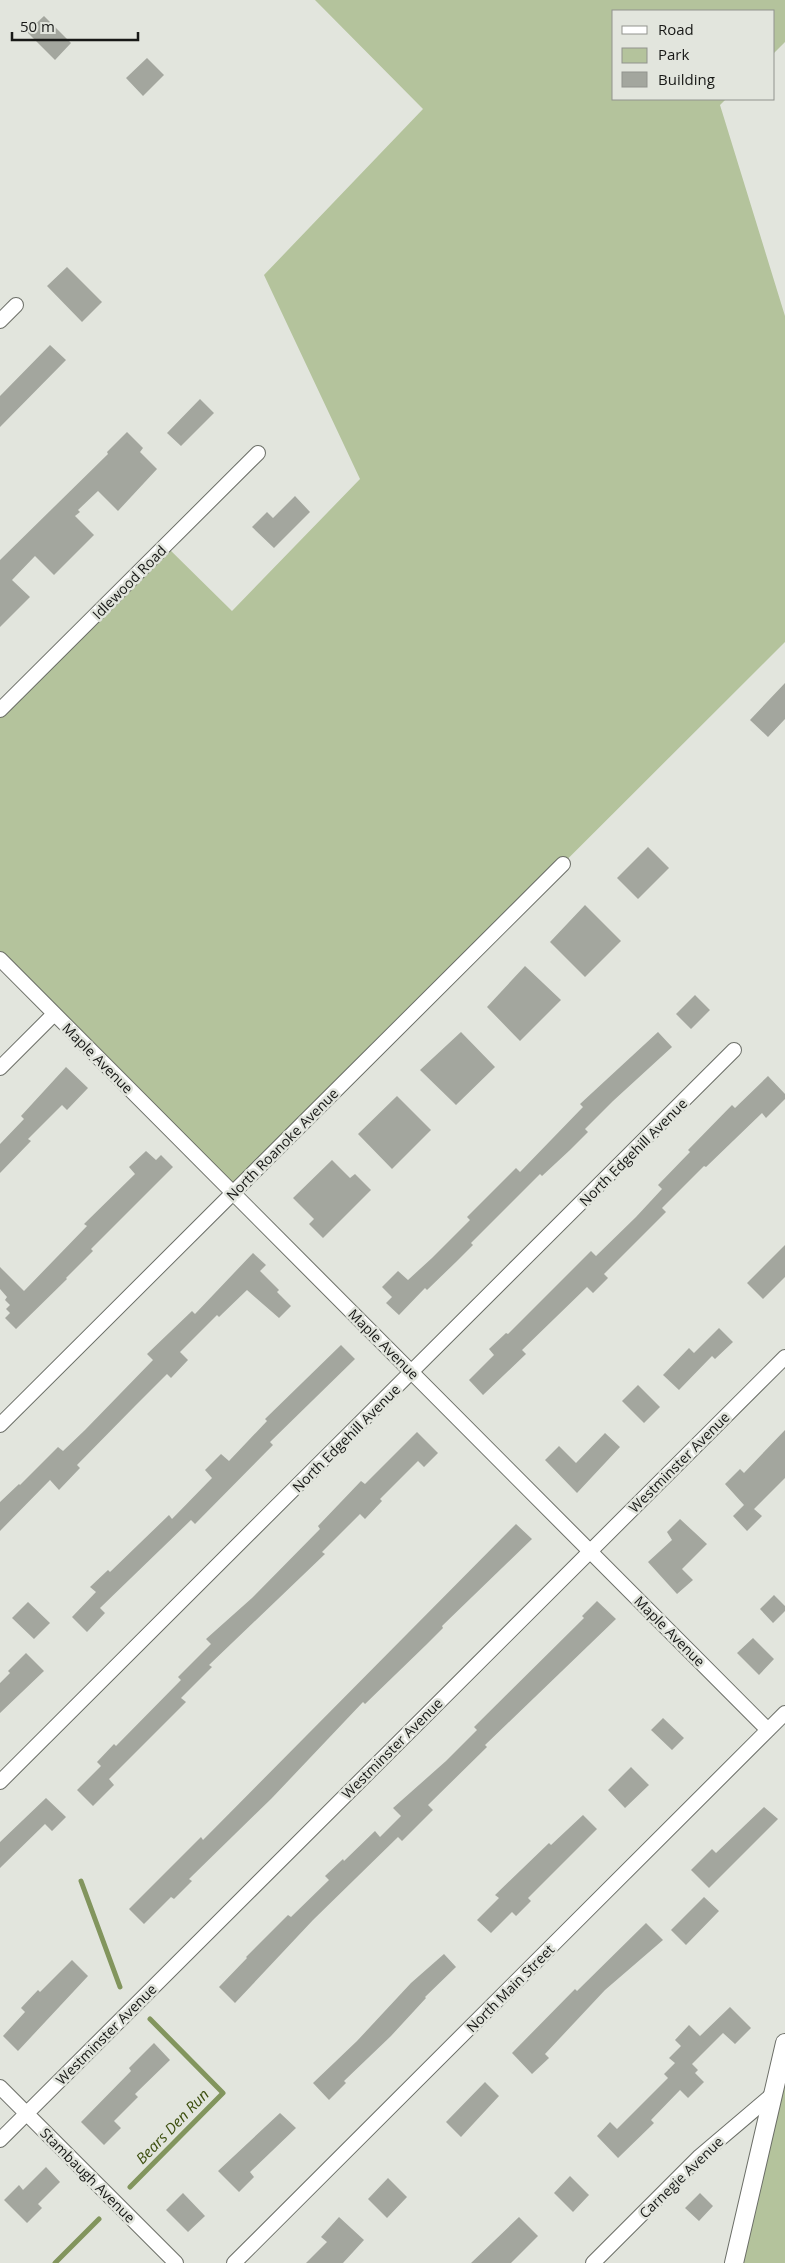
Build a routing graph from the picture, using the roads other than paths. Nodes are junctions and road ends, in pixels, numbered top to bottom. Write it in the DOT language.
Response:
graph roads {
  1 [pos="16,305"];
  2 [pos="0,321"];
  3 [pos="258,453"];
  4 [pos="0,710"];
  5 [pos="563,864"];
  6 [pos="0,959"];
  7 [pos="54,1014"];
  8 [pos="734,1050"];
  9 [pos="0,1068"];
  10 [pos="233,1193"];
  11 [pos="785,1357"];
  12 [pos="412,1372"];
  13 [pos="0,1425"];
  14 [pos="591,1551"];
  15 [pos="785,1713"];
  16 [pos="768,1730"];
  17 [pos="0,1782"];
  18 [pos="785,2044"];
  19 [pos="0,2087"];
  20 [pos="773,2094"];
  21 [pos="26,2114"];
  22 [pos="0,2140"];
  23 [pos="176,2263"];
  24 [pos="234,2263"];
  25 [pos="593,2263"];
  26 [pos="734,2263"];
  1 -- 2 [label="street"];
  3 -- 4 [label="street, Idlewood Road"];
  5 -- 10 [label="street, North Roanoke Avenue"];
  6 -- 7 [label="street, Maple Avenue"];
  7 -- 9 [label="street"];
  7 -- 10 [label="street, Maple Avenue"];
  8 -- 12 [label="street, North Edgehill Avenue"];
  10 -- 12 [label="street, Maple Avenue"];
  10 -- 13 [label="street, North Roanoke Avenue"];
  11 -- 14 [label="street, Westminster Avenue"];
  12 -- 14 [label="street, Maple Avenue"];
  12 -- 17 [label="street, North Edgehill Avenue"];
  14 -- 16 [label="street, Maple Avenue"];
  14 -- 21 [label="street, Westminster Avenue"];
  15 -- 16 [label="street, North Main Street"];
  16 -- 24 [label="street, North Main Street"];
  18 -- 20 [label="street"];
  19 -- 21 [label="street, Stambaugh Avenue"];
  20 -- 25 [label="street, Carnegie Avenue"];
  20 -- 26 [label="street"];
  21 -- 22 [label="street, Westminster Avenue"];
  21 -- 23 [label="street, Stambaugh Avenue"];
}
